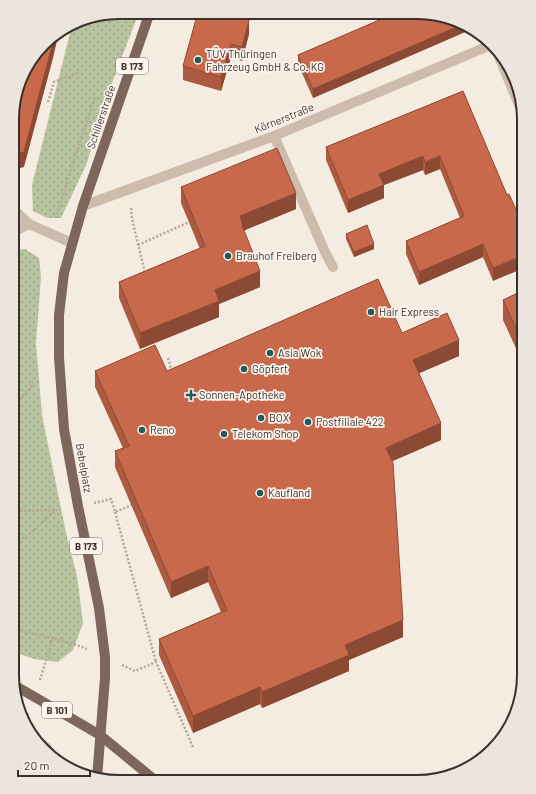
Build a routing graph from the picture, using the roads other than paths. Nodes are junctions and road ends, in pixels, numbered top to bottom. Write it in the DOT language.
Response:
graph roads {
  1 [pos="148,19"];
  2 [pos="487,47"];
  3 [pos="506,73"];
  4 [pos="513,90"];
  5 [pos="274,136"];
  6 [pos="83,206"];
  7 [pos="19,215"];
  8 [pos="29,224"];
  9 [pos="19,229"];
  10 [pos="72,243"];
  11 [pos="333,268"];
  12 [pos="20,688"];
  13 [pos="100,735"];
  14 [pos="97,773"];
  15 [pos="149,775"];
  1 -- 6 [label="main road, Schillerstraße / B 173"];
  2 -- 5 [label="street, Körnerstraße"];
  3 -- 4 [label="street"];
  5 -- 6 [label="street, Körnerstraße"];
  5 -- 11 [label="street"];
  6 -- 10 [label="main road, Bebelplatz / B 173"];
  7 -- 8 [label="street"];
  8 -- 9 [label="street"];
  8 -- 10 [label="street"];
  10 -- 13 [label="main road, Bebelplatz / B 173"];
  12 -- 13 [label="main road, B 101"];
  13 -- 14 [label="main road, B 173"];
  13 -- 15 [label="main road, B 101"];
}
